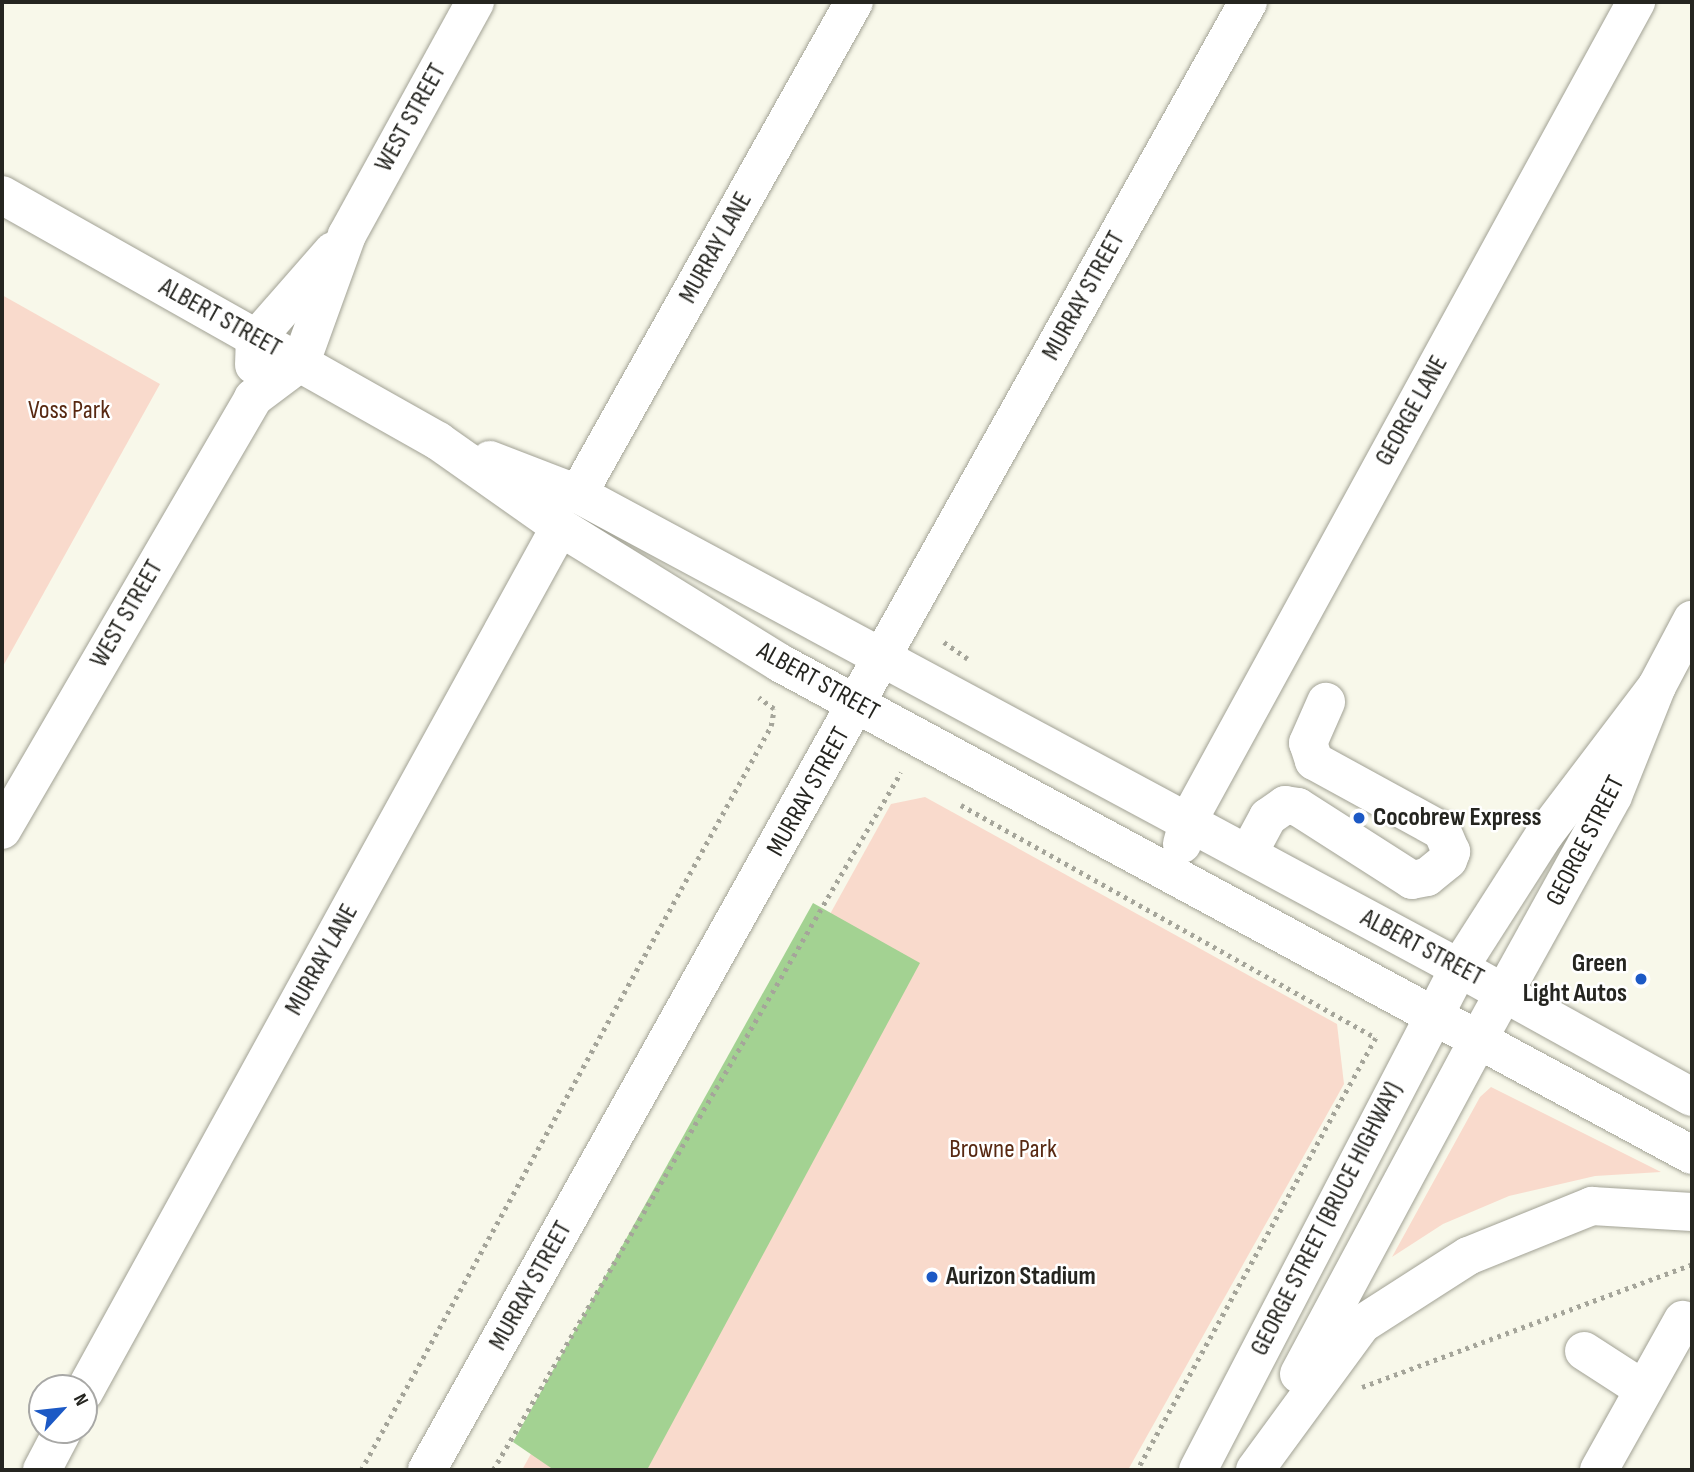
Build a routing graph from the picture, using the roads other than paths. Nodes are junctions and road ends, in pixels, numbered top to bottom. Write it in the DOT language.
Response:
graph roads {
  1 [pos="475,2"];
  2 [pos="854,2"];
  3 [pos="1248,2"];
  4 [pos="1636,2"];
  5 [pos="2,195"];
  6 [pos="347,235"];
  7 [pos="255,340"];
  8 [pos="301,362"];
  9 [pos="253,398"];
  10 [pos="438,441"];
  11 [pos="578,494"];
  12 [pos="560,527"];
  13 [pos="1692,620"];
  14 [pos="882,659"];
  15 [pos="1657,686"];
  16 [pos="1326,702"];
  17 [pos="856,705"];
  18 [pos="1188,821"];
  19 [pos="2,830"];
  20 [pos="1248,854"];
  21 [pos="1215,895"];
  22 [pos="1459,968"];
  23 [pos="1506,992"];
  24 [pos="1432,1013"];
  25 [pos="1480,1036"];
  26 [pos="1692,1097"];
  27 [pos="1692,1155"];
  28 [pos="1692,1212"];
  29 [pos="1683,1320"];
  30 [pos="1584,1352"];
  31 [pos="94,1374"];
  32 [pos="1643,1389"];
  33 [pos="56,1444"];
  34 [pos="42,1470"];
  35 [pos="427,1470"];
  36 [pos="1198,1470"];
  37 [pos="1247,1470"];
  38 [pos="1255,1470"];
  39 [pos="1599,1470"];
  1 -- 6 [label="main road, WEST STREET"];
  2 -- 11 [label="main road, MURRAY LANE"];
  3 -- 14 [label="main road, MURRAY STREET"];
  4 -- 18 [label="main road, GEORGE LANE"];
  5 -- 7 [label="main road, ALBERT STREET"];
  6 -- 7 [label="main road, WEST STREET"];
  6 -- 8 [label="main road, WEST STREET"];
  7 -- 8 [label="main road, ALBERT STREET"];
  7 -- 9 [label="main road, WEST STREET"];
  8 -- 9 [label="main road, WEST STREET"];
  8 -- 10 [label="main road, ALBERT STREET"];
  9 -- 19 [label="main road, WEST STREET"];
  10 -- 11 [label="main road, ALBERT STREET"];
  10 -- 12 [label="main road, ALBERT STREET"];
  11 -- 14 [label="main road, ALBERT STREET"];
  12 -- 17 [label="main road, ALBERT STREET"];
  12 -- 31 [label="main road, MURRAY LANE"];
  13 -- 15 [label="main road, GEORGE STREET"];
  14 -- 17 [label="main road, MURRAY STREET"];
  14 -- 18 [label="main road, ALBERT STREET"];
  15 -- 22 [label="main road, GEORGE STREET"];
  15 -- 23 [label="main road, GEORGE STREET"];
  16 -- 20 [label="main road"];
  17 -- 21 [label="main road, ALBERT STREET"];
  17 -- 35 [label="main road, MURRAY STREET"];
  18 -- 20 [label="main road, ALBERT STREET"];
  18 -- 21 [label="main road, ALBERT STREET"];
  20 -- 22 [label="main road, ALBERT STREET"];
  21 -- 24 [label="main road, ALBERT STREET"];
  22 -- 23 [label="main road, ALBERT STREET"];
  22 -- 24 [label="main road, GEORGE STREET (BRUCE HIGHWAY)"];
  23 -- 25 [label="main road, GEORGE STREET"];
  23 -- 26 [label="main road, ALBERT STREET"];
  24 -- 25 [label="main road, ALBERT STREET"];
  24 -- 36 [label="main road, GEORGE STREET (BRUCE HIGHWAY)"];
  25 -- 27 [label="main road, ALBERT STREET"];
  25 -- 37 [label="main road, GEORGE STREET (BRUCE HIGHWAY)"];
  28 -- 38 [label="main road"];
  29 -- 32 [label="main road"];
  30 -- 32 [label="main road"];
  32 -- 39 [label="main road"];
  33 -- 34 [label="main road"];
}
